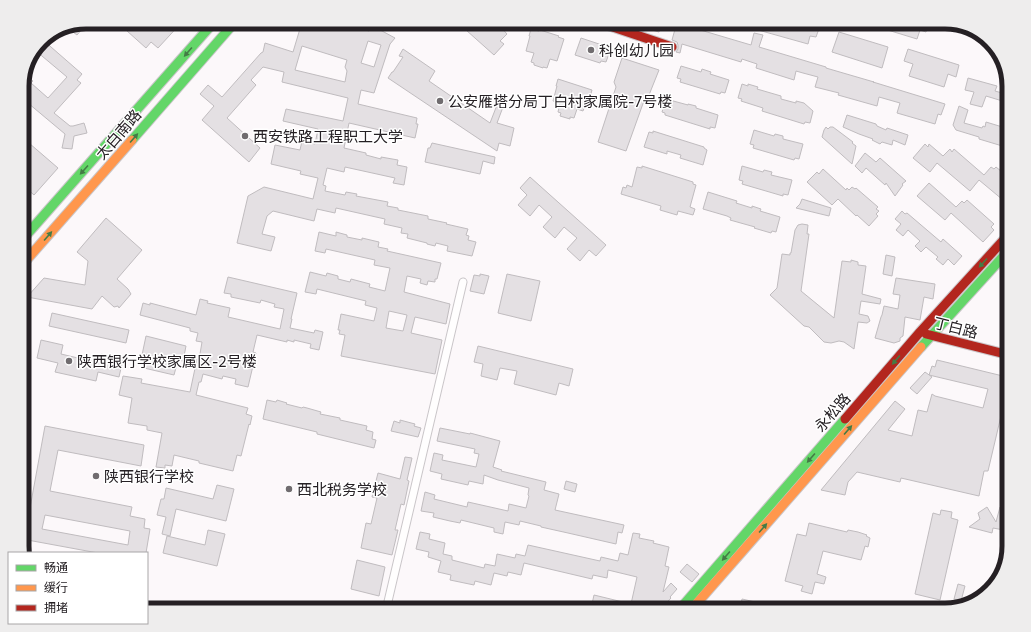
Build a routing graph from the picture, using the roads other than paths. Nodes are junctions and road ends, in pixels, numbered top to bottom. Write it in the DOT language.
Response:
graph roads {
  1 [pos="208,29"];
  2 [pos="229,29"];
  3 [pos="619,29"];
  4 [pos="672,47"];
  5 [pos="29,232"];
  6 [pos="1002,242"];
  7 [pos="29,257"];
  8 [pos="1002,258"];
  9 [pos="463,282"];
  10 [pos="920,332"];
  11 [pos="931,336"];
  12 [pos="1002,353"];
  13 [pos="388,603"];
  14 [pos="685,603"];
  15 [pos="697,603"];
  1 -- 5 [label="street, 太白南路, one-way"];
  7 -- 2 [label="street, 太白南路, one-way"];
  3 -- 4 [label="street"];
  6 -- 10 [label="street, 永松路, one-way"];
  8 -- 11 [label="street, 永松路"];
  9 -- 13 [label="street"];
  10 -- 11 [label="street, 丁白路"];
  10 -- 14 [label="street, 永松路, one-way"];
  11 -- 12 [label="street, 丁白路"];
  15 -- 11 [label="street, 永松路, one-way"];
}
